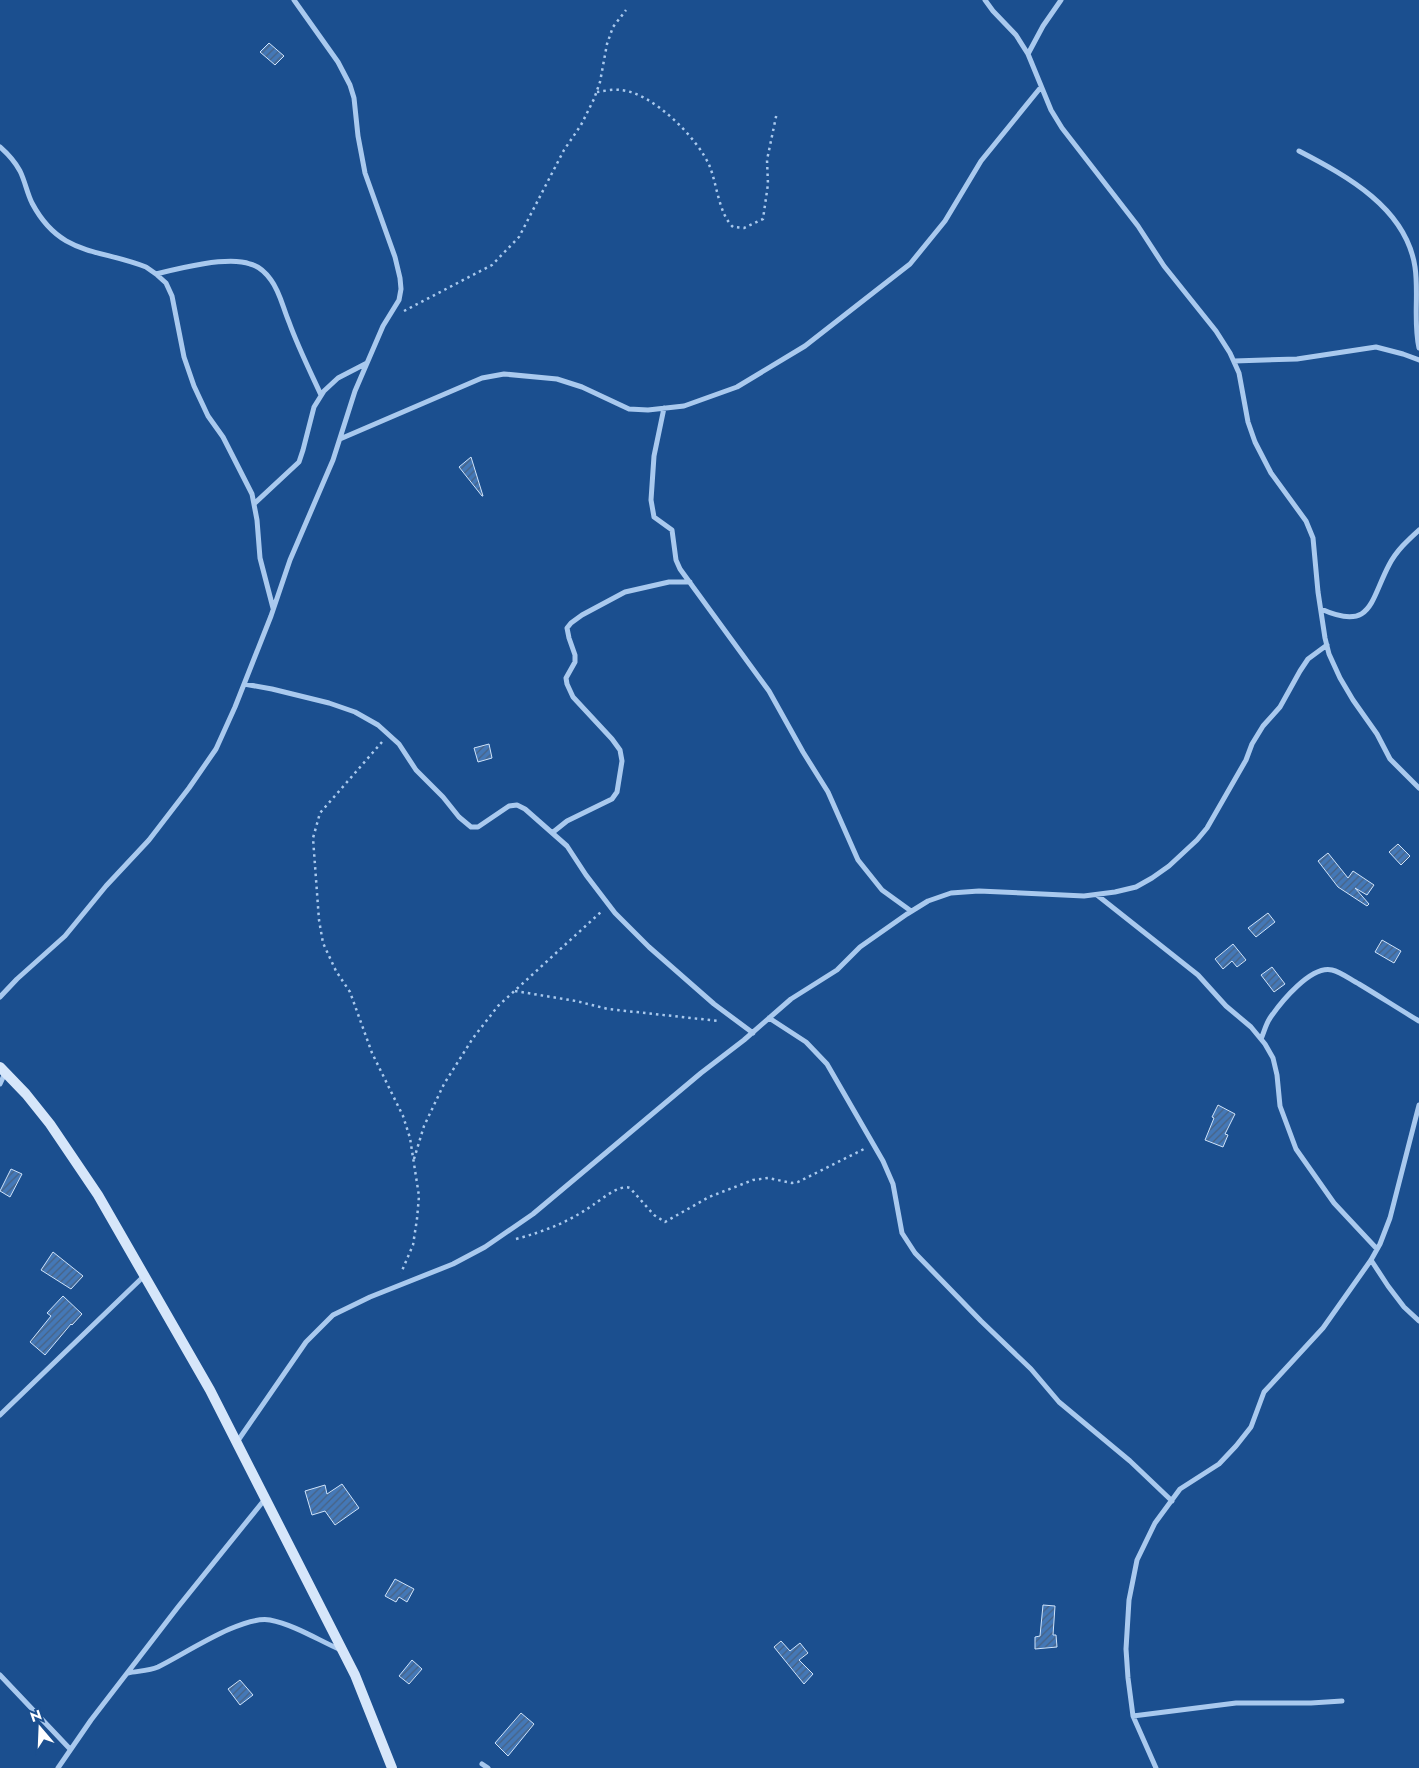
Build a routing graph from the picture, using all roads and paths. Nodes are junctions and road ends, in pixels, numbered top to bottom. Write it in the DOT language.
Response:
graph roads {
  1 [pos="294,0"];
  2 [pos="985,0"];
  3 [pos="1062,0"];
  4 [pos="626,10"];
  5 [pos="1028,54"];
  6 [pos="1041,87"];
  7 [pos="597,92"];
  8 [pos="777,112"];
  9 [pos="0,147"];
  10 [pos="1299,151"];
  11 [pos="1417,273"];
  12 [pos="156,274"];
  13 [pos="387,319"];
  14 [pos="1419,348"];
  15 [pos="1419,360"];
  16 [pos="1234,361"];
  17 [pos="367,363"];
  18 [pos="321,395"];
  19 [pos="664,408"];
  20 [pos="340,440"];
  21 [pos="254,504"];
  22 [pos="1419,530"];
  23 [pos="690,582"];
  24 [pos="273,609"];
  25 [pos="1321,609"];
  26 [pos="1327,645"];
  27 [pos="244,684"];
  28 [pos="388,734"];
  29 [pos="1419,788"];
  30 [pos="552,834"];
  31 [pos="1097,895"];
  32 [pos="609,906"];
  33 [pos="911,911"];
  34 [pos="515,991"];
  35 [pos="0,997"];
  36 [pos="769,1018"];
  37 [pos="1419,1021"];
  38 [pos="740,1024"];
  39 [pos="752,1033"];
  40 [pos="1261,1039"];
  41 [pos="3,1070"];
  42 [pos="0,1084"];
  43 [pos="1419,1105"];
  44 [pos="874,1144"];
  45 [pos="414,1162"];
  46 [pos="508,1241"];
  47 [pos="1377,1250"];
  48 [pos="1372,1260"];
  49 [pos="144,1276"];
  50 [pos="396,1286"];
  51 [pos="1419,1321"];
  52 [pos="0,1415"];
  53 [pos="236,1442"];
  54 [pos="265,1499"];
  55 [pos="1172,1501"];
  56 [pos="343,1651"];
  57 [pos="127,1673"];
  58 [pos="0,1675"];
  59 [pos="1342,1702"];
  60 [pos="1133,1716"];
  61 [pos="70,1749"];
  62 [pos="482,1764"];
  63 [pos="58,1768"];
  64 [pos="392,1768"];
  65 [pos="488,1768"];
  66 [pos="1156,1768"];
  1 -- 13 [label="street"];
  2 -- 5 [label="street"];
  3 -- 5 [label="street"];
  4 -- 7 [label="path"];
  5 -- 6 [label="street"];
  6 -- 16 [label="street"];
  6 -- 19 [label="street"];
  7 -- 8 [label="path"];
  7 -- 13 [label="path"];
  9 -- 12 [label="street"];
  10 -- 11 [label="street"];
  11 -- 14 [label="street"];
  12 -- 18 [label="street"];
  12 -- 21 [label="street"];
  13 -- 17 [label="street"];
  15 -- 16 [label="street"];
  16 -- 25 [label="street"];
  17 -- 18 [label="street"];
  17 -- 20 [label="street"];
  18 -- 21 [label="street"];
  19 -- 20 [label="street"];
  19 -- 23 [label="street"];
  20 -- 24 [label="street"];
  21 -- 24 [label="street"];
  22 -- 25 [label="street"];
  23 -- 30 [label="street"];
  23 -- 33 [label="street"];
  24 -- 27 [label="street"];
  25 -- 26 [label="street"];
  26 -- 29 [label="street"];
  26 -- 31 [label="street"];
  27 -- 28 [label="street"];
  27 -- 35 [label="street"];
  28 -- 30 [label="street"];
  28 -- 45 [label="path"];
  30 -- 32 [label="street"];
  31 -- 33 [label="street"];
  31 -- 40 [label="street"];
  32 -- 34 [label="path"];
  32 -- 38 [label="street"];
  33 -- 36 [label="street"];
  34 -- 38 [label="path"];
  34 -- 45 [label="path"];
  36 -- 39 [label="street"];
  36 -- 44 [label="street"];
  37 -- 40 [label="street"];
  38 -- 39 [label="street"];
  39 -- 50 [label="street"];
  40 -- 47 [label="street"];
  41 -- 42 [label="street"];
  41 -- 49 [label="street"];
  43 -- 47 [label="street"];
  44 -- 46 [label="path"];
  44 -- 55 [label="street"];
  45 -- 50 [label="path"];
  47 -- 48 [label="street"];
  48 -- 51 [label="street"];
  48 -- 55 [label="street"];
  49 -- 52 [label="street"];
  49 -- 53 [label="street"];
  50 -- 53 [label="street"];
  53 -- 54 [label="street"];
  54 -- 56 [label="street"];
  54 -- 57 [label="street"];
  55 -- 60 [label="street"];
  56 -- 57 [label="street"];
  56 -- 64 [label="street"];
  57 -- 61 [label="street"];
  58 -- 61 [label="street"];
  59 -- 60 [label="street"];
  60 -- 66 [label="street"];
  61 -- 63 [label="street"];
  62 -- 65 [label="street"];
}
